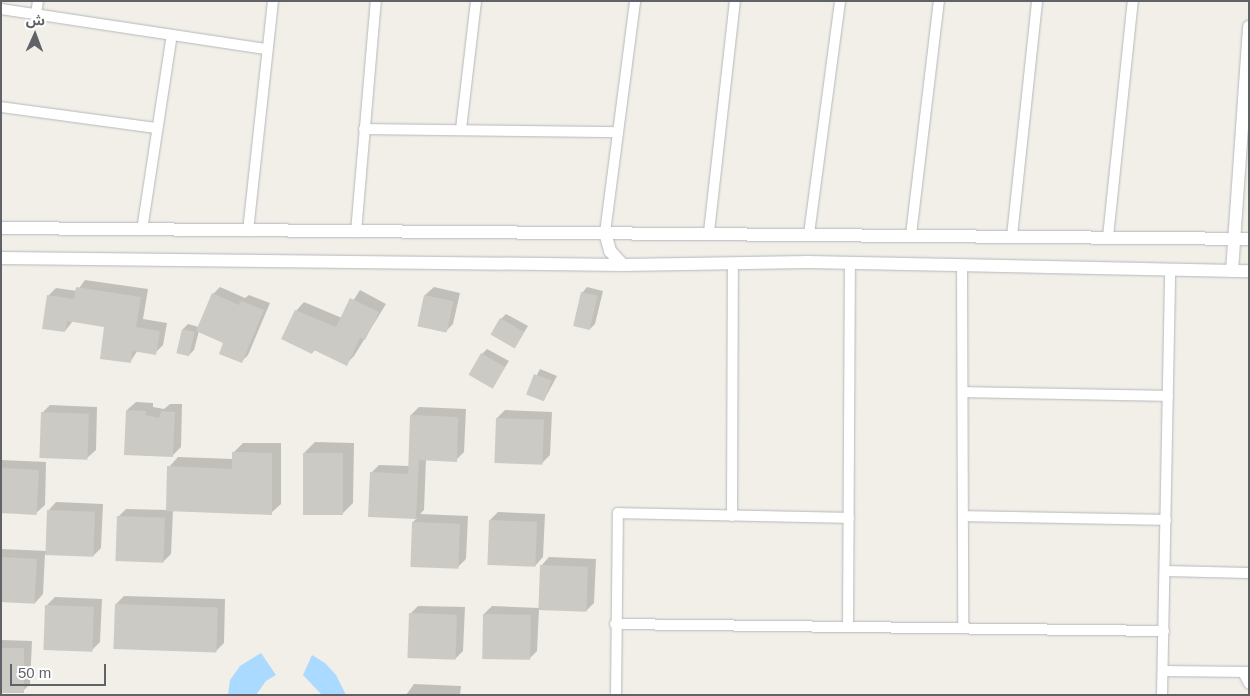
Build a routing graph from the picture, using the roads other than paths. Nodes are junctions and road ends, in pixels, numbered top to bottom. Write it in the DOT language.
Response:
graph roads {
  1 [pos="38,1"];
  2 [pos="273,1"];
  3 [pos="376,1"];
  4 [pos="476,1"];
  5 [pos="635,1"];
  6 [pos="735,1"];
  7 [pos="840,1"];
  8 [pos="939,1"];
  9 [pos="1037,1"];
  10 [pos="1133,1"];
  11 [pos="1,9"];
  12 [pos="36,15"];
  13 [pos="1249,27"];
  14 [pos="172,35"];
  15 [pos="267,49"];
  16 [pos="1247,78"];
  17 [pos="1,107"];
  18 [pos="157,128"];
  19 [pos="461,129"];
  20 [pos="364,130"];
  21 [pos="618,132"];
  22 [pos="1,228"];
  23 [pos="142,230"];
  24 [pos="248,231"];
  25 [pos="356,232"];
  26 [pos="709,232"];
  27 [pos="606,233"];
  28 [pos="809,234"];
  29 [pos="911,235"];
  30 [pos="1012,236"];
  31 [pos="1108,237"];
  32 [pos="1232,238"];
  33 [pos="1249,239"];
  34 [pos="1,258"];
  35 [pos="734,263"];
  36 [pos="850,263"];
  37 [pos="623,264"];
  38 [pos="962,266"];
  39 [pos="1170,271"];
  40 [pos="1232,271"];
  41 [pos="1249,272"];
  42 [pos="963,392"];
  43 [pos="1168,396"];
  44 [pos="732,516"];
  45 [pos="963,516"];
  46 [pos="848,518"];
  47 [pos="1166,520"];
  48 [pos="1165,571"];
  49 [pos="1249,574"];
  50 [pos="614,624"];
  51 [pos="848,627"];
  52 [pos="963,628"];
  53 [pos="1164,630"];
  54 [pos="1163,671"];
  55 [pos="1246,672"];
  56 [pos="1249,684"];
  57 [pos="616,695"];
  58 [pos="1162,695"];
  1 -- 12 [label="street"];
  2 -- 15 [label="street"];
  3 -- 20 [label="street"];
  4 -- 19 [label="street"];
  5 -- 21 [label="street"];
  6 -- 26 [label="street"];
  7 -- 28 [label="street"];
  8 -- 29 [label="street"];
  9 -- 30 [label="street"];
  10 -- 31 [label="street"];
  11 -- 12 [label="street"];
  12 -- 14 [label="street"];
  13 -- 16 [label="street"];
  14 -- 15 [label="street"];
  14 -- 18 [label="street"];
  15 -- 24 [label="street"];
  16 -- 32 [label="street"];
  17 -- 18 [label="street"];
  18 -- 23 [label="street"];
  19 -- 20 [label="street"];
  19 -- 21 [label="street"];
  20 -- 25 [label="street"];
  21 -- 27 [label="street"];
  22 -- 23 [label="street"];
  23 -- 24 [label="street"];
  24 -- 25 [label="street"];
  25 -- 27 [label="street"];
  26 -- 27 [label="street"];
  26 -- 28 [label="street"];
  27 -- 37 [label="street"];
  28 -- 29 [label="street"];
  29 -- 30 [label="street"];
  30 -- 31 [label="street"];
  31 -- 32 [label="street"];
  32 -- 33 [label="street"];
  32 -- 40 [label="street"];
  34 -- 37 [label="street"];
  35 -- 36 [label="street"];
  35 -- 37 [label="street"];
  35 -- 44 [label="street"];
  36 -- 38 [label="street"];
  36 -- 46 [label="street"];
  38 -- 39 [label="street"];
  38 -- 42 [label="street"];
  39 -- 40 [label="street"];
  39 -- 43 [label="street"];
  40 -- 41 [label="street"];
  42 -- 43 [label="street"];
  42 -- 45 [label="street"];
  43 -- 47 [label="street"];
  44 -- 46 [label="street"];
  44 -- 50 [label="street"];
  45 -- 47 [label="street"];
  45 -- 52 [label="street"];
  46 -- 51 [label="street"];
  47 -- 48 [label="street"];
  48 -- 49 [label="street"];
  48 -- 53 [label="street"];
  50 -- 51 [label="street"];
  50 -- 57 [label="street"];
  51 -- 52 [label="street"];
  52 -- 53 [label="street"];
  53 -- 54 [label="street"];
  54 -- 55 [label="street"];
  54 -- 58 [label="street"];
  55 -- 56 [label="street"];
}
